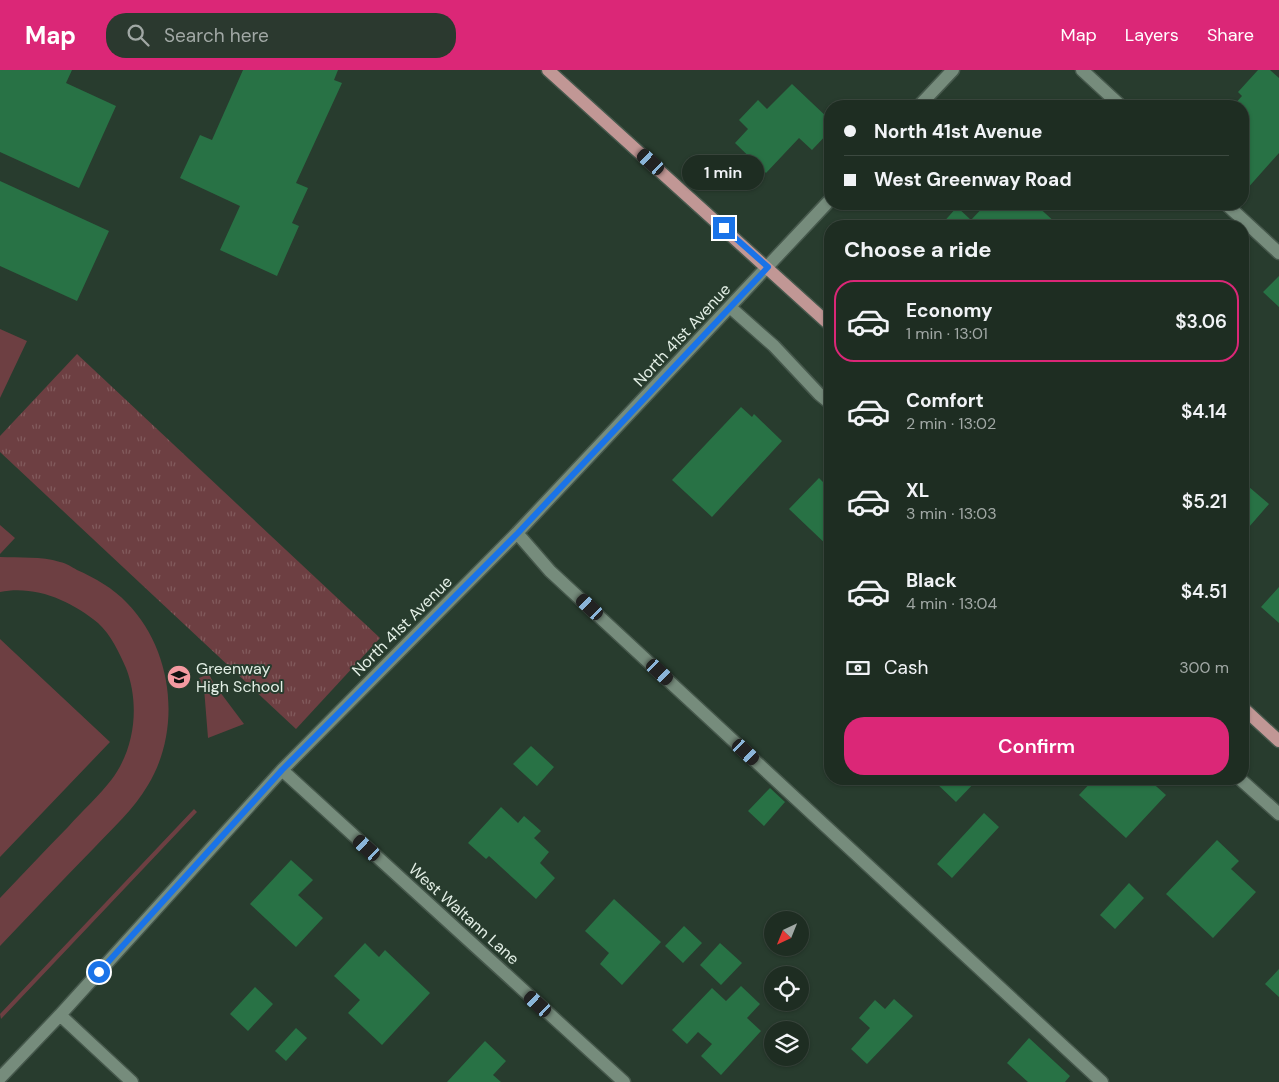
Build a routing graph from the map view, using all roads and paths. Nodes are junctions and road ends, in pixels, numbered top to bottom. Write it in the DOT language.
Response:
graph roads {
  1 [pos="953,70"];
  2 [pos="1082,70"];
  3 [pos="552,71"];
  4 [pos="925,100"];
  5 [pos="1114,100"];
  6 [pos="824,206"];
  7 [pos="1232,210"];
  8 [pos="1243,220"];
  9 [pos="1249,225"];
  10 [pos="1279,253"];
  11 [pos="768,267"];
  12 [pos="730,308"];
  13 [pos="824,319"];
  14 [pos="824,398"];
  15 [pos="518,533"];
  16 [pos="1249,713"];
  17 [pos="1279,741"];
  18 [pos="282,770"];
  19 [pos="1247,785"];
  20 [pos="1279,814"];
  21 [pos="60,1015"];
  22 [pos="0,1078"];
  23 [pos="132,1082"];
  24 [pos="624,1082"];
  25 [pos="1102,1082"];
  1 -- 4 [label="street"];
  2 -- 5 [label="street"];
  3 -- 11 [label="main road"];
  6 -- 11 [label="street, North 41st Avenue"];
  7 -- 8 [label="street"];
  9 -- 10 [label="street"];
  11 -- 12 [label="street, North 41st Avenue"];
  11 -- 13 [label="main road"];
  12 -- 14 [label="street"];
  12 -- 15 [label="street, North 41st Avenue"];
  15 -- 18 [label="street, North 41st Avenue"];
  15 -- 25 [label="street"];
  16 -- 17 [label="main road"];
  18 -- 21 [label="street, North 41st Avenue"];
  18 -- 24 [label="street, West Waltann Lane"];
  19 -- 20 [label="street"];
  21 -- 22 [label="street, North 41st Avenue"];
  21 -- 23 [label="street"];
}
